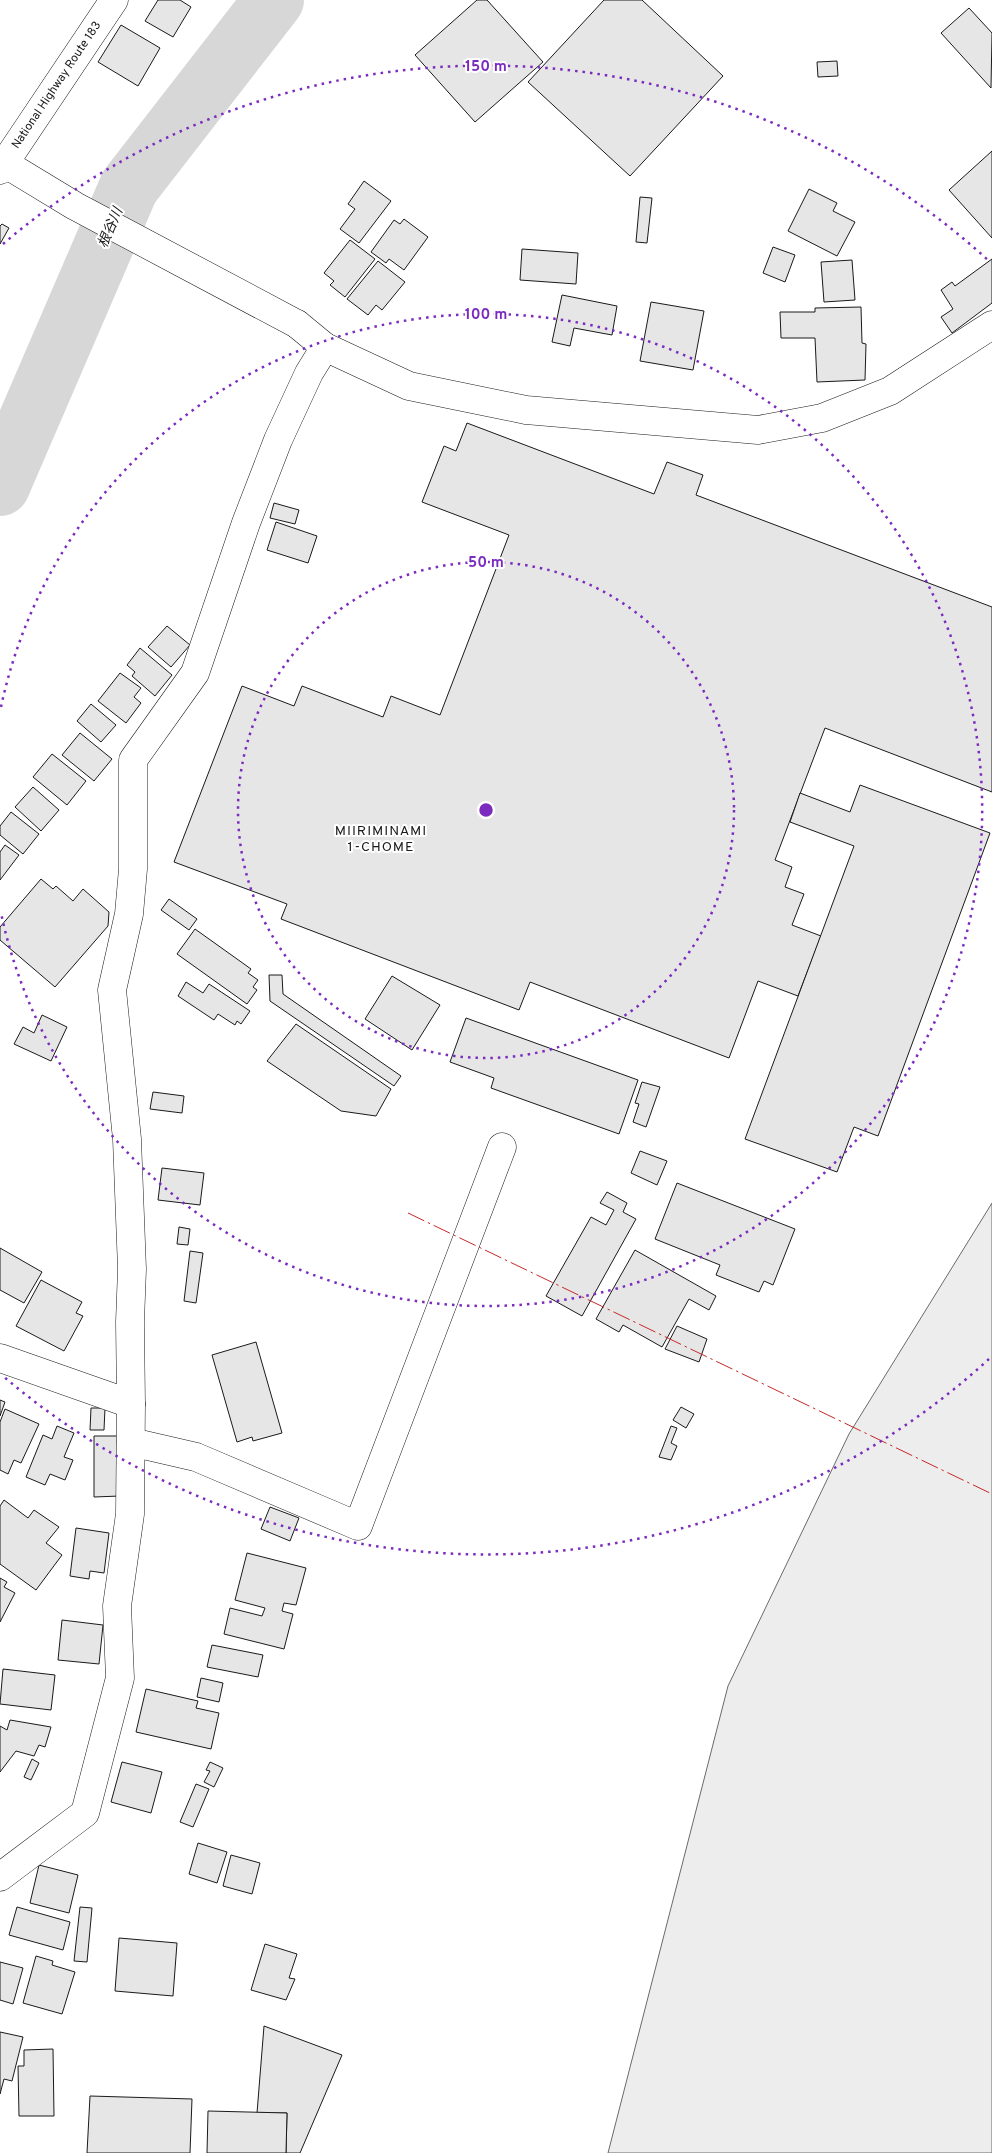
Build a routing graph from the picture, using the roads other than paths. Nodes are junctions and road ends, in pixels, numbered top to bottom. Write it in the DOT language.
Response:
graph roads {
  1 [pos="114,0"];
  2 [pos="2,166"];
  3 [pos="992,325"];
  4 [pos="325,347"];
  5 [pos="502,1147"];
  6 [pos="0,1358"];
  7 [pos="132,1404"];
  8 [pos="131,1442"];
  9 [pos="0,1877"];
  1 -- 2 [label="main road, National Highway Route 183"];
  2 -- 4 [label="main road"];
  3 -- 4 [label="main road"];
  4 -- 7 [label="main road"];
  5 -- 8 [label="main road"];
  6 -- 7 [label="main road"];
  7 -- 8 [label="main road"];
  8 -- 9 [label="main road"];
}
